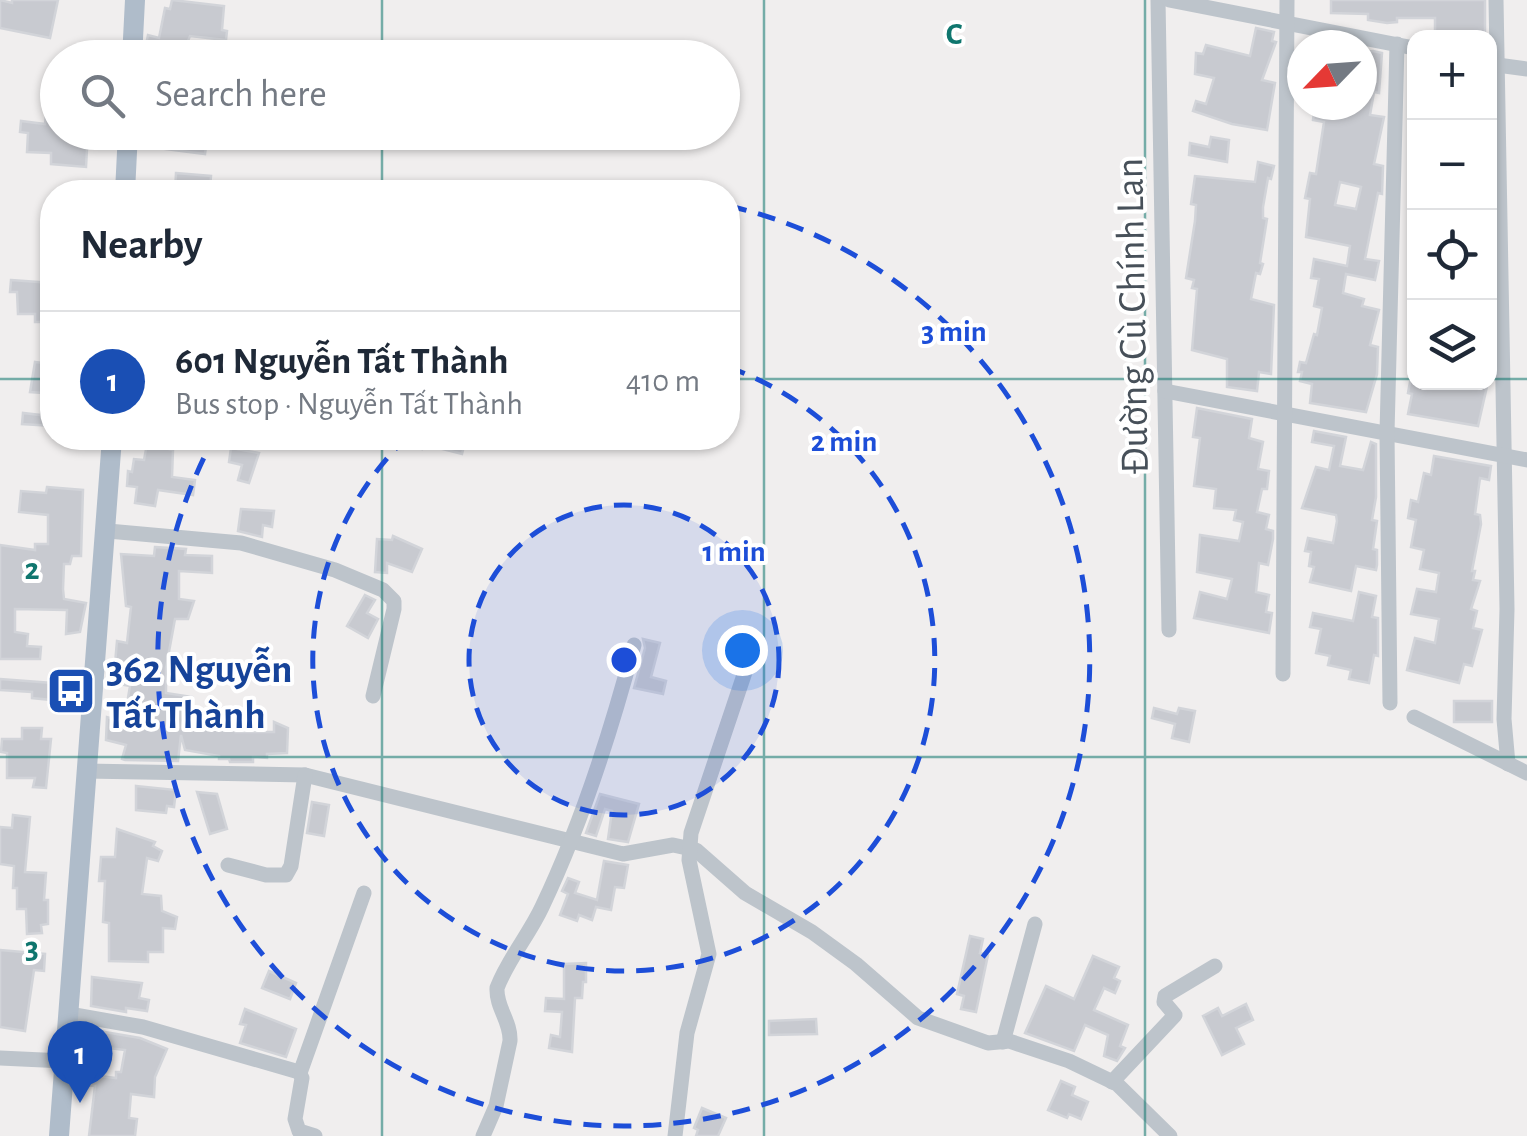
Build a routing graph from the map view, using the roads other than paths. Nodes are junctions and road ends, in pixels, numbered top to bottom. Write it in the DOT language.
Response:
graph roads {
  1 [pos="135,0"];
  2 [pos="1158,0"];
  3 [pos="1169,0"];
  4 [pos="1286,0"];
  5 [pos="1496,0"];
  6 [pos="1286,20"];
  7 [pos="1494,30"];
  8 [pos="133,40"];
  9 [pos="1397,44"];
  10 [pos="1407,46"];
  11 [pos="1497,65"];
  12 [pos="1527,68"];
  13 [pos="1494,120"];
  14 [pos="127,150"];
  15 [pos="126,180"];
  16 [pos="1165,391"];
  17 [pos="1284,414"];
  18 [pos="1387,433"];
  19 [pos="111,450"];
  20 [pos="1504,455"];
  21 [pos="1527,460"];
  22 [pos="108,531"];
  23 [pos="1169,630"];
  24 [pos="634,646"];
  25 [pos="745,672"];
  26 [pos="1283,674"];
  27 [pos="373,696"];
  28 [pos="1390,702"];
  29 [pos="1414,718"];
  30 [pos="1508,764"];
  31 [pos="85,771"];
  32 [pos="1527,772"];
  33 [pos="305,774"];
  34 [pos="569,842"];
  35 [pos="688,848"];
  36 [pos="228,864"];
  37 [pos="364,893"];
  38 [pos="1035,924"];
  39 [pos="1215,966"];
  40 [pos="69,1014"];
  41 [pos="1003,1042"];
  42 [pos="0,1058"];
  43 [pos="64,1062"];
  44 [pos="300,1073"];
  45 [pos="1112,1082"];
  46 [pos="59,1136"];
  47 [pos="315,1136"];
  48 [pos="483,1136"];
  49 [pos="675,1136"];
  50 [pos="1170,1136"];
  1 -- 8 [label="main road"];
  2 -- 16 [label="street, Đường Cù Chính Lan"];
  3 -- 6 [label="street"];
  4 -- 6 [label="street"];
  5 -- 7 [label="street"];
  6 -- 9 [label="street"];
  6 -- 17 [label="street"];
  9 -- 10 [label="street"];
  9 -- 18 [label="street"];
  11 -- 12 [label="street"];
  13 -- 20 [label="street"];
  14 -- 15 [label="main road"];
  16 -- 17 [label="street"];
  16 -- 23 [label="street, Đường Cù Chính Lan"];
  17 -- 18 [label="street"];
  17 -- 26 [label="street"];
  18 -- 20 [label="street"];
  18 -- 28 [label="street"];
  19 -- 22 [label="main road"];
  20 -- 21 [label="street"];
  20 -- 30 [label="street"];
  22 -- 27 [label="street"];
  22 -- 31 [label="main road"];
  24 -- 34 [label="street"];
  25 -- 35 [label="street"];
  29 -- 30 [label="street"];
  30 -- 32 [label="street"];
  31 -- 33 [label="street"];
  31 -- 40 [label="main road"];
  33 -- 34 [label="street"];
  33 -- 36 [label="street"];
  34 -- 35 [label="street"];
  34 -- 48 [label="street"];
  35 -- 41 [label="street"];
  35 -- 49 [label="street"];
  37 -- 44 [label="street"];
  38 -- 41 [label="street"];
  39 -- 45 [label="street"];
  40 -- 43 [label="main road"];
  40 -- 44 [label="street"];
  41 -- 45 [label="street"];
  42 -- 43 [label="street"];
  43 -- 46 [label="main road"];
  44 -- 47 [label="street"];
  45 -- 50 [label="street"];
}
